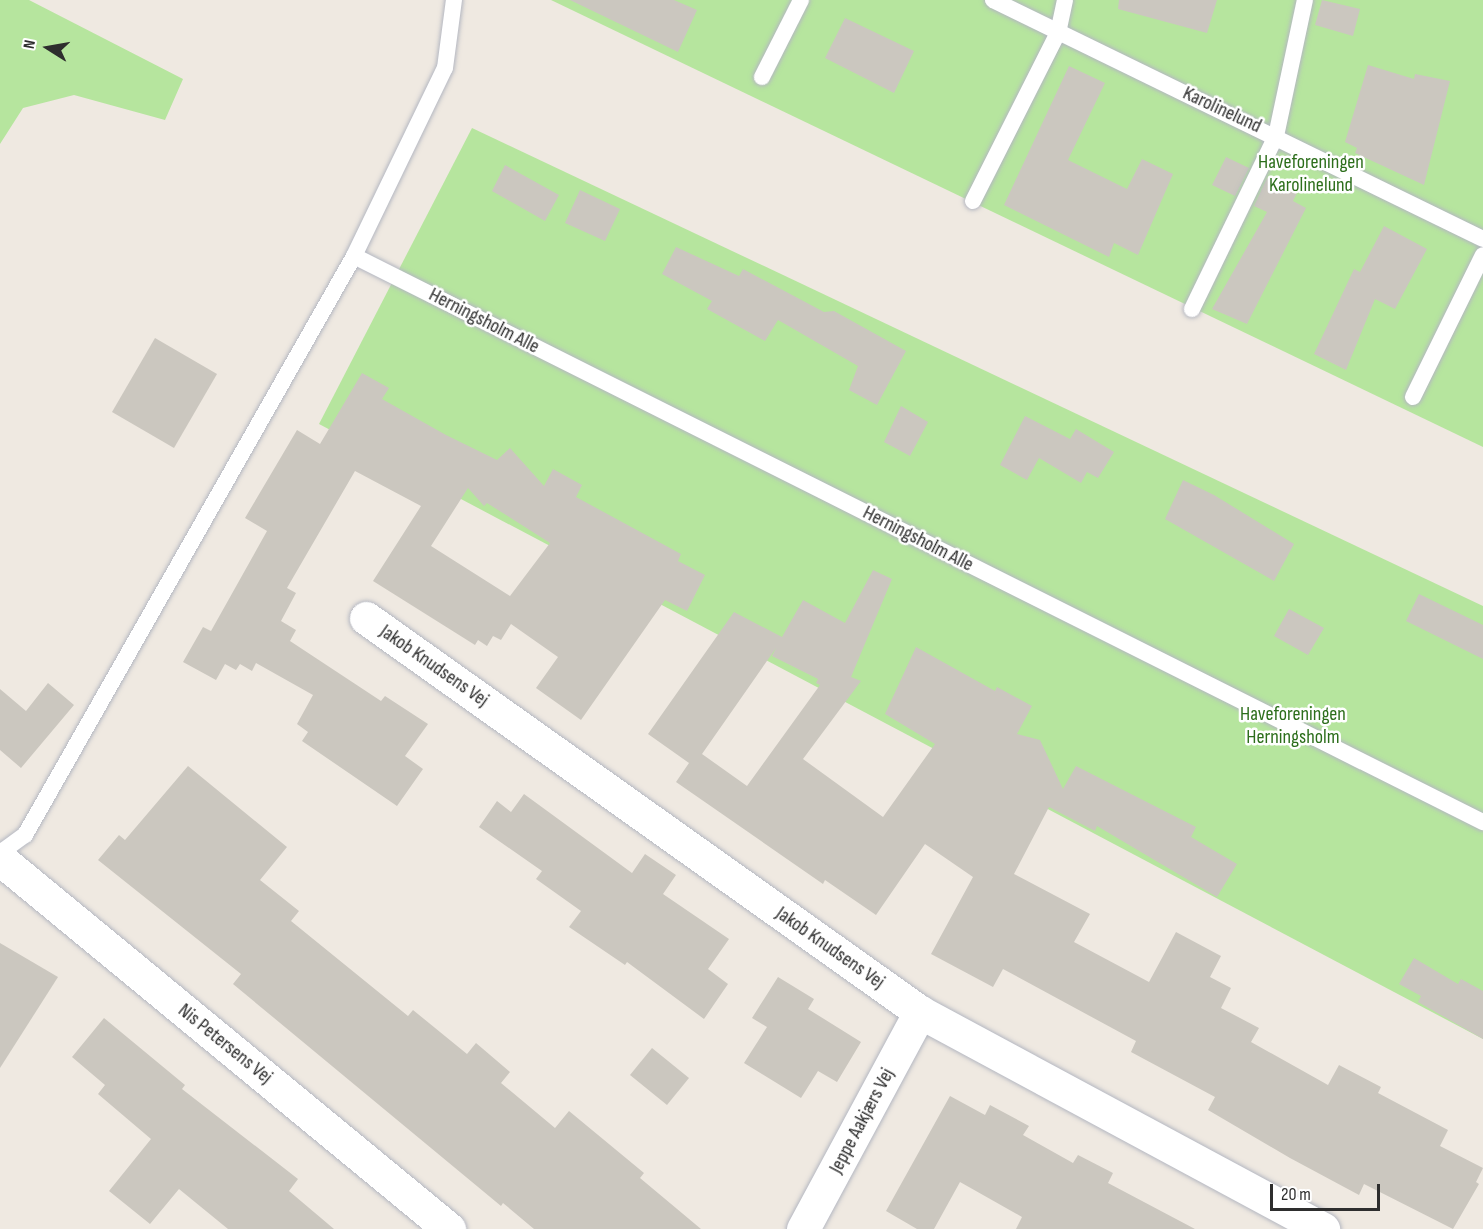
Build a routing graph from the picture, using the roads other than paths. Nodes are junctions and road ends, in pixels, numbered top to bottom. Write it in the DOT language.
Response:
graph roads {
  1 [pos="454,0"];
  2 [pos="801,0"];
  3 [pos="993,0"];
  4 [pos="1065,0"];
  5 [pos="1305,0"];
  6 [pos="1058,33"];
  7 [pos="762,76"];
  8 [pos="1276,136"];
  9 [pos="973,201"];
  10 [pos="1483,239"];
  11 [pos="1483,255"];
  12 [pos="354,256"];
  13 [pos="1192,309"];
  14 [pos="1413,397"];
  15 [pos="366,618"];
  16 [pos="1483,822"];
  17 [pos="0,853"];
  18 [pos="0,859"];
  19 [pos="920,1012"];
  20 [pos="449,1229"];
  21 [pos="803,1229"];
  22 [pos="1323,1229"];
  1 -- 12 [label="lane"];
  2 -- 7 [label="lane"];
  3 -- 6 [label="lane, Karolinelund"];
  4 -- 6 [label="lane"];
  5 -- 8 [label="lane"];
  6 -- 8 [label="lane, Karolinelund"];
  6 -- 9 [label="lane"];
  8 -- 10 [label="lane, Karolinelund"];
  8 -- 13 [label="lane"];
  11 -- 14 [label="lane"];
  12 -- 16 [label="lane, Herningsholm Alle"];
  12 -- 17 [label="lane"];
  15 -- 19 [label="street, Jakob Knudsens Vej"];
  18 -- 20 [label="street, Nis Petersens Vej"];
  19 -- 21 [label="street, Jeppe Aakjærs Vej"];
  19 -- 22 [label="street, Jakob Knudsens Vej"];
}
